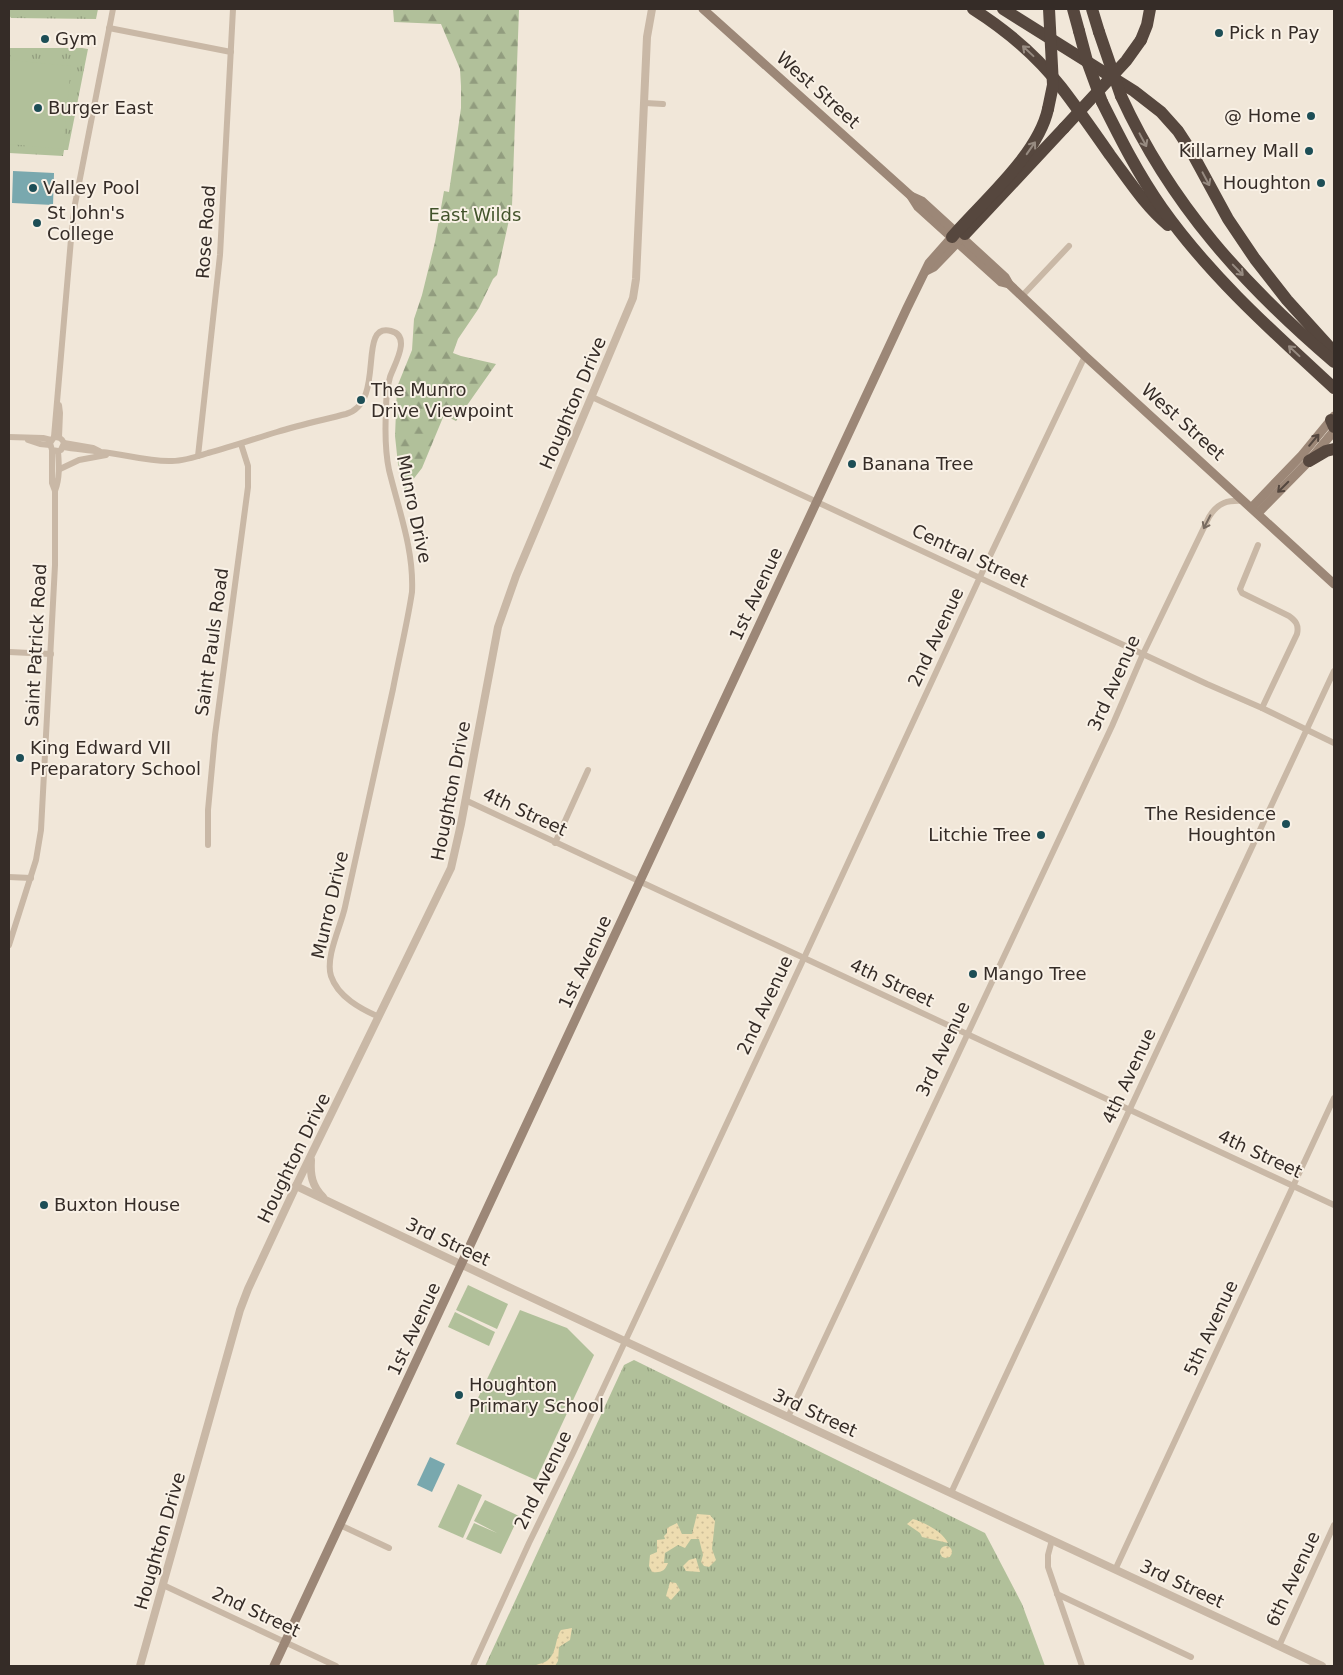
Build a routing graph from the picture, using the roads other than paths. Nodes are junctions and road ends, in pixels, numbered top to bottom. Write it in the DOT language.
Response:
graph roads {
  1 [pos="113,9"];
  2 [pos="233,9"];
  3 [pos="652,9"];
  4 [pos="703,9"];
  5 [pos="974,9"];
  6 [pos="1003,9"];
  7 [pos="1049,9"];
  8 [pos="1073,9"];
  9 [pos="1092,9"];
  10 [pos="1150,9"];
  11 [pos="109,28"];
  12 [pos="231,52"];
  13 [pos="645,103"];
  14 [pos="663,104"];
  15 [pos="1182,235"];
  16 [pos="958,236"];
  17 [pos="1069,246"];
  18 [pos="1022,296"];
  19 [pos="1334,352"];
  20 [pos="1085,356"];
  21 [pos="1334,362"];
  22 [pos="1334,388"];
  23 [pos="592,398"];
  24 [pos="1333,423"];
  25 [pos="9,437"];
  26 [pos="56,444"];
  27 [pos="241,444"];
  28 [pos="1334,449"];
  29 [pos="115,455"];
  30 [pos="198,456"];
  31 [pos="1309,461"];
  32 [pos="60,469"];
  33 [pos="55,491"];
  34 [pos="817,502"];
  35 [pos="1252,507"];
  36 [pos="1258,545"];
  37 [pos="980,578"];
  38 [pos="1334,584"];
  39 [pos="9,652"];
  40 [pos="51,654"];
  41 [pos="1143,654"];
  42 [pos="1334,671"];
  43 [pos="1262,708"];
  44 [pos="1306,730"];
  45 [pos="1334,743"];
  46 [pos="588,770"];
  47 [pos="465,800"];
  48 [pos="555,842"];
  49 [pos="208,844"];
  50 [pos="9,877"];
  51 [pos="31,878"];
  52 [pos="639,882"];
  53 [pos="9,945"];
  54 [pos="804,958"];
  55 [pos="379,1017"];
  56 [pos="966,1034"];
  57 [pos="1334,1098"];
  58 [pos="1130,1110"];
  59 [pos="311,1156"];
  60 [pos="296,1186"];
  61 [pos="1293,1186"];
  62 [pos="328,1202"];
  63 [pos="1334,1205"];
  64 [pos="461,1265"];
  65 [pos="625,1341"];
  66 [pos="788,1417"];
  67 [pos="951,1493"];
  68 [pos="340,1525"];
  69 [pos="1334,1525"];
  70 [pos="1052,1540"];
  71 [pos="389,1548"];
  72 [pos="1115,1570"];
  73 [pos="163,1585"];
  74 [pos="1057,1594"];
  75 [pos="285,1643"];
  76 [pos="1279,1646"];
  77 [pos="1191,1657"];
  78 [pos="140,1666"];
  79 [pos="274,1666"];
  80 [pos="336,1666"];
  81 [pos="473,1666"];
  82 [pos="1082,1666"];
  83 [pos="1322,1666"];
  1 -- 11 [label="street, Saint Patrick Road"];
  2 -- 12 [label="street, Rose Road"];
  3 -- 13 [label="street, Houghton Drive"];
  4 -- 16 [label="main road, West Street"];
  15 -- 5 [label="highway, one-way"];
  6 -- 19 [label="highway, one-way"];
  16 -- 7 [label="highway, one-way, bridge"];
  8 -- 15 [label="highway, bridge"];
  9 -- 21 [label="highway, one-way, bridge"];
  10 -- 16 [label="highway, bridge"];
  11 -- 12 [label="street"];
  11 -- 26 [label="street, Saint Patrick Road"];
  12 -- 30 [label="street, Rose Road"];
  13 -- 14 [label="street"];
  13 -- 23 [label="street, Houghton Drive"];
  22 -- 15 [label="highway, one-way"];
  16 -- 18 [label="main road, West Street"];
  16 -- 34 [label="main road, 1st Avenue"];
  17 -- 18 [label="street"];
  18 -- 20 [label="main road, West Street"];
  20 -- 35 [label="main road, West Street"];
  20 -- 37 [label="street, 2nd Avenue"];
  23 -- 34 [label="street, Central Street"];
  23 -- 47 [label="street, Houghton Drive"];
  24 -- 31 [label="main road"];
  35 -- 24 [label="main road, one-way"];
  25 -- 26 [label="street"];
  26 -- 29 [label="street"];
  26 -- 32 [label="street, Saint Patrick Road"];
  26 -- 33 [label="street, Saint Patrick Road"];
  27 -- 30 [label="street, Munro Drive"];
  27 -- 49 [label="street, Saint Pauls Road"];
  27 -- 55 [label="street, Munro Drive"];
  28 -- 31 [label="highway"];
  29 -- 30 [label="street, Munro Drive"];
  29 -- 32 [label="street"];
  31 -- 35 [label="main road, one-way"];
  32 -- 33 [label="street, Saint Patrick Road"];
  33 -- 40 [label="street, Saint Patrick Road"];
  34 -- 37 [label="street, Central Street"];
  34 -- 52 [label="main road, 1st Avenue"];
  35 -- 38 [label="main road, West Street"];
  35 -- 41 [label="street, 3rd Avenue, one-way"];
  36 -- 43 [label="street"];
  37 -- 41 [label="street, Central Street"];
  37 -- 54 [label="street, 2nd Avenue"];
  39 -- 40 [label="street"];
  40 -- 51 [label="street, Saint Patrick Road"];
  41 -- 43 [label="street, Central Street"];
  41 -- 56 [label="street, 3rd Avenue"];
  42 -- 44 [label="street, 4th Avenue"];
  43 -- 44 [label="street, Central Street"];
  44 -- 45 [label="street, Central Street"];
  44 -- 58 [label="street, 4th Avenue"];
  46 -- 48 [label="street"];
  47 -- 48 [label="street, 4th Street"];
  47 -- 55 [label="street, Houghton Drive"];
  48 -- 52 [label="street, 4th Street"];
  50 -- 51 [label="street"];
  51 -- 53 [label="street, Saint Patrick Road"];
  52 -- 54 [label="street, 4th Street"];
  52 -- 64 [label="main road, 1st Avenue"];
  54 -- 56 [label="street, 4th Street"];
  54 -- 65 [label="street, 2nd Avenue"];
  55 -- 59 [label="street, Houghton Drive"];
  56 -- 58 [label="street, 4th Street"];
  56 -- 66 [label="street, 3rd Avenue"];
  57 -- 61 [label="street, 5th Avenue"];
  58 -- 61 [label="street, 4th Street"];
  58 -- 67 [label="street, 4th Avenue"];
  59 -- 60 [label="street, Houghton Drive"];
  59 -- 62 [label="street"];
  60 -- 62 [label="street, 3rd Street"];
  60 -- 73 [label="street, Houghton Drive"];
  61 -- 63 [label="street, 4th Street"];
  61 -- 72 [label="street, 5th Avenue"];
  62 -- 64 [label="street, 3rd Street"];
  64 -- 65 [label="street, 3rd Street"];
  64 -- 68 [label="main road, 1st Avenue"];
  65 -- 66 [label="street, 3rd Street"];
  65 -- 81 [label="street, 2nd Avenue"];
  66 -- 67 [label="street, 3rd Street"];
  67 -- 70 [label="street, 3rd Street"];
  68 -- 71 [label="street"];
  68 -- 75 [label="main road, 1st Avenue"];
  69 -- 76 [label="street, 6th Avenue"];
  70 -- 72 [label="street, 3rd Street"];
  70 -- 74 [label="street"];
  72 -- 76 [label="street, 3rd Street"];
  73 -- 75 [label="street, 2nd Street"];
  73 -- 78 [label="street, Houghton Drive"];
  74 -- 77 [label="street"];
  74 -- 82 [label="street"];
  75 -- 79 [label="main road, 1st Avenue"];
  75 -- 80 [label="street, 2nd Street"];
  76 -- 83 [label="street, 3rd Street"];
}
